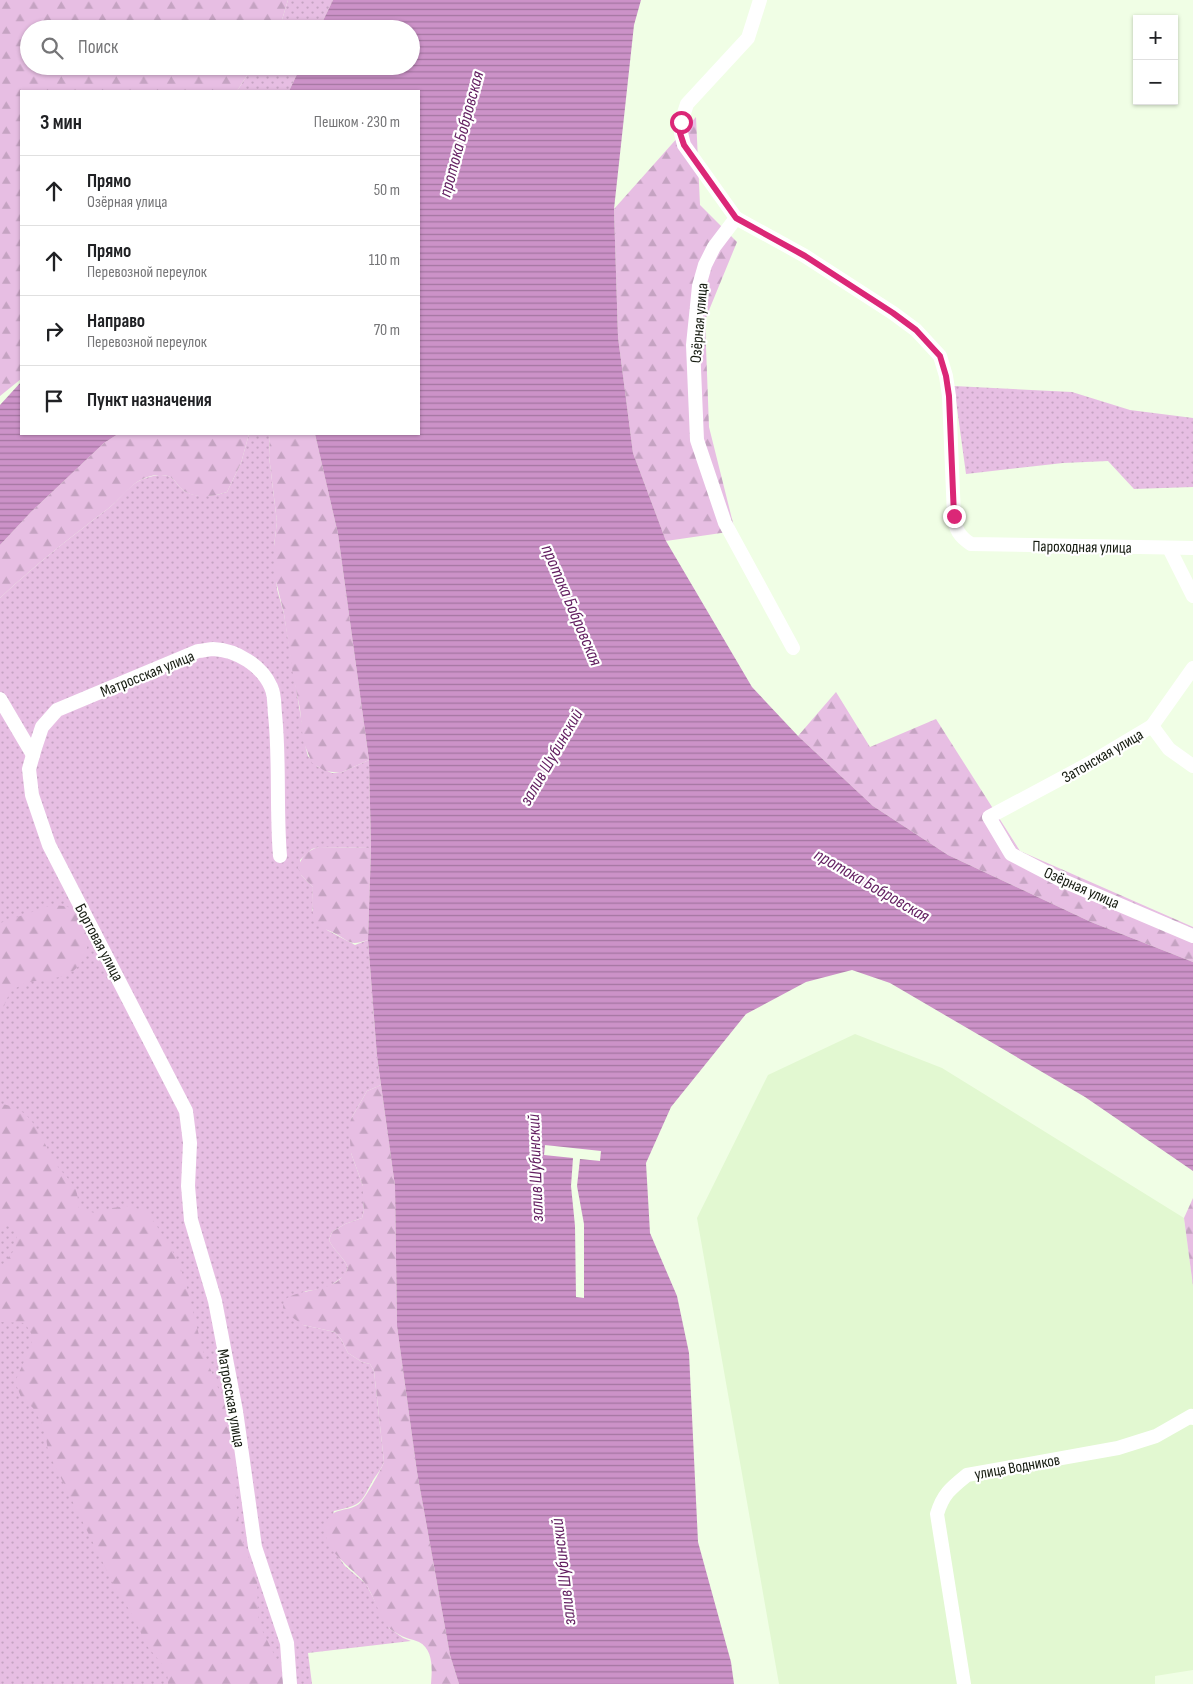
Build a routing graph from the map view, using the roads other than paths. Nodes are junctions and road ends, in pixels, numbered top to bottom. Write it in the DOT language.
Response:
graph roads {
  1 [pos="760,0"];
  2 [pos="736,218"];
  3 [pos="1170,548"];
  4 [pos="1193,548"];
  5 [pos="1193,596"];
  6 [pos="793,648"];
  7 [pos="1193,668"];
  8 [pos="0,699"];
  9 [pos="1152,726"];
  10 [pos="33,755"];
  11 [pos="1193,766"];
  12 [pos="29,768"];
  13 [pos="989,817"];
  14 [pos="280,856"];
  15 [pos="1193,936"];
  16 [pos="186,1111"];
  17 [pos="1192,1417"];
  18 [pos="290,1684"];
  19 [pos="964,1684"];
  1 -- 2 [label="street"];
  2 -- 3 [label="street, Пароходная улица"];
  2 -- 6 [label="street, Озёрная улица"];
  3 -- 4 [label="street, Пароходная улица"];
  3 -- 5 [label="street"];
  7 -- 9 [label="street, Затонская улица"];
  8 -- 10 [label="street"];
  9 -- 11 [label="street"];
  9 -- 13 [label="street, Затонская улица"];
  10 -- 12 [label="street, Матросская улица"];
  10 -- 14 [label="street, Матросская улица"];
  12 -- 16 [label="street, Бортовая улица"];
  13 -- 15 [label="street, Озёрная улица"];
  16 -- 18 [label="street, Матросская улица"];
  17 -- 19 [label="street, улица Водников"];
}
